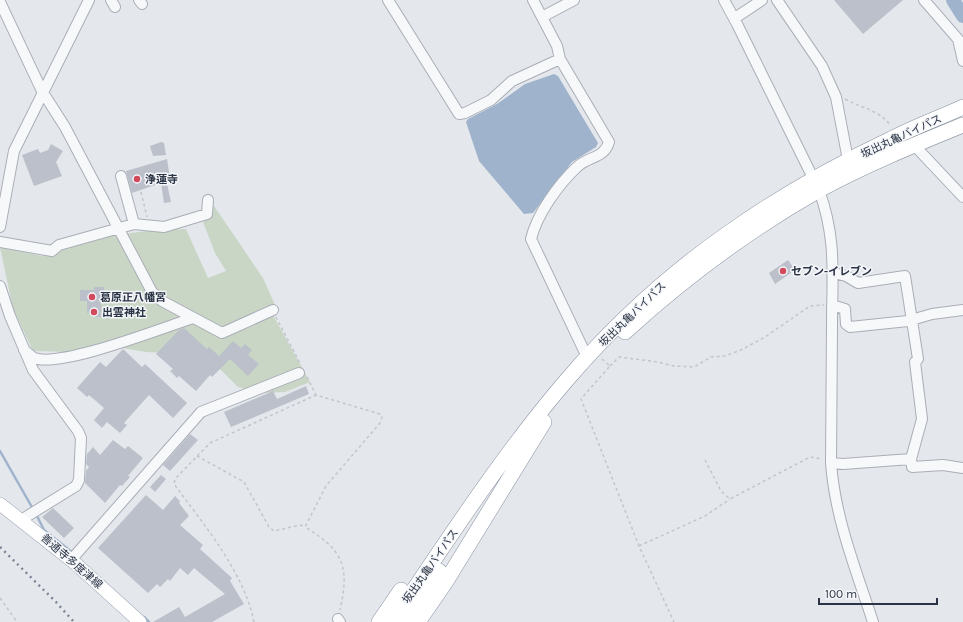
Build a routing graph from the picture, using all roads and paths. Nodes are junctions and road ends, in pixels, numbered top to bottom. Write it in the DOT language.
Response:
graph roads {
  1 [pos="89,0"];
  2 [pos="388,0"];
  3 [pos="533,0"];
  4 [pos="574,0"];
  5 [pos="724,0"];
  6 [pos="762,0"];
  7 [pos="777,0"];
  8 [pos="924,0"];
  9 [pos="0,2"];
  10 [pos="542,17"];
  11 [pos="735,18"];
  12 [pos="960,42"];
  13 [pos="560,60"];
  14 [pos="963,61"];
  15 [pos="42,91"];
  16 [pos="836,97"];
  17 [pos="963,107"];
  18 [pos="963,125"];
  19 [pos="892,130"];
  20 [pos="913,144"];
  21 [pos="848,160"];
  22 [pos="121,176"];
  23 [pos="817,184"];
  24 [pos="141,192"];
  25 [pos="963,197"];
  26 [pos="208,200"];
  27 [pos="134,224"];
  28 [pos="149,225"];
  29 [pos="0,227"];
  30 [pos="118,229"];
  31 [pos="0,242"];
  32 [pos="834,273"];
  33 [pos="0,286"];
  34 [pos="155,294"];
  35 [pos="104,295"];
  36 [pos="832,305"];
  37 [pos="273,310"];
  38 [pos="963,310"];
  39 [pos="193,318"];
  40 [pos="912,320"];
  41 [pos="24,350"];
  42 [pos="599,360"];
  43 [pos="303,373"];
  44 [pos="564,383"];
  45 [pos="316,395"];
  46 [pos="544,422"];
  47 [pos="197,456"];
  48 [pos="911,459"];
  49 [pos="705,460"];
  50 [pos="831,463"];
  51 [pos="963,468"];
  52 [pos="730,499"];
  53 [pos="0,504"];
  54 [pos="21,520"];
  55 [pos="305,527"];
  56 [pos="639,546"];
  57 [pos="74,557"];
  58 [pos="0,598"];
  59 [pos="339,621"];
  60 [pos="17,622"];
  61 [pos="140,622"];
  62 [pos="254,622"];
  63 [pos="378,622"];
  64 [pos="392,622"];
  65 [pos="405,622"];
  66 [pos="418,622"];
  67 [pos="674,622"];
  68 [pos="873,622"];
  1 -- 15 [label="street"];
  2 -- 13 [label="street"];
  3 -- 10 [label="street"];
  4 -- 10 [label="street"];
  5 -- 11 [label="street"];
  6 -- 11 [label="street"];
  7 -- 16 [label="street"];
  8 -- 12 [label="street"];
  9 -- 15 [label="street"];
  10 -- 13 [label="street"];
  11 -- 23 [label="street"];
  12 -- 14 [label="street"];
  13 -- 42 [label="street"];
  15 -- 29 [label="street"];
  15 -- 30 [label="street"];
  16 -- 19 [label="path"];
  16 -- 21 [label="street"];
  17 -- 21 [label="highway, 坂出丸亀バイパス"];
  18 -- 20 [label="highway, 坂出丸亀バイパス"];
  20 -- 23 [label="highway, 坂出丸亀バイパス"];
  20 -- 25 [label="street"];
  21 -- 23 [label="highway, 坂出丸亀バイパス"];
  22 -- 27 [label="street"];
  23 -- 32 [label="street"];
  23 -- 42 [label="highway, 坂出丸亀バイパス"];
  24 -- 28 [label="path"];
  26 -- 28 [label="street"];
  27 -- 28 [label="street"];
  27 -- 30 [label="street"];
  30 -- 31 [label="street"];
  30 -- 34 [label="street"];
  32 -- 36 [label="street"];
  32 -- 40 [label="street"];
  33 -- 41 [label="street"];
  34 -- 35 [label="path"];
  34 -- 39 [label="street"];
  36 -- 40 [label="street"];
  36 -- 42 [label="path"];
  36 -- 50 [label="street"];
  37 -- 39 [label="street"];
  37 -- 43 [label="path"];
  38 -- 40 [label="street"];
  39 -- 41 [label="street"];
  40 -- 48 [label="street"];
  41 -- 54 [label="street"];
  42 -- 44 [label="highway, 坂出丸亀バイパス"];
  42 -- 46 [label="highway, 坂出丸亀バイパス"];
  42 -- 56 [label="path"];
  43 -- 45 [label="path"];
  43 -- 57 [label="street"];
  44 -- 63 [label="highway"];
  44 -- 64 [label="highway, 坂出丸亀バイパス"];
  45 -- 47 [label="path"];
  45 -- 55 [label="path"];
  46 -- 65 [label="highway, 坂出丸亀バイパス"];
  46 -- 66 [label="highway"];
  47 -- 55 [label="path"];
  47 -- 62 [label="path"];
  48 -- 50 [label="street"];
  48 -- 51 [label="street"];
  49 -- 52 [label="path"];
  50 -- 52 [label="path"];
  50 -- 68 [label="street"];
  52 -- 56 [label="path"];
  53 -- 54 [label="main road, 善通寺多度津線"];
  54 -- 57 [label="main road, 善通寺多度津線"];
  55 -- 59 [label="path"];
  56 -- 67 [label="path"];
  57 -- 61 [label="main road, 善通寺多度津線"];
  58 -- 60 [label="path"];
}
